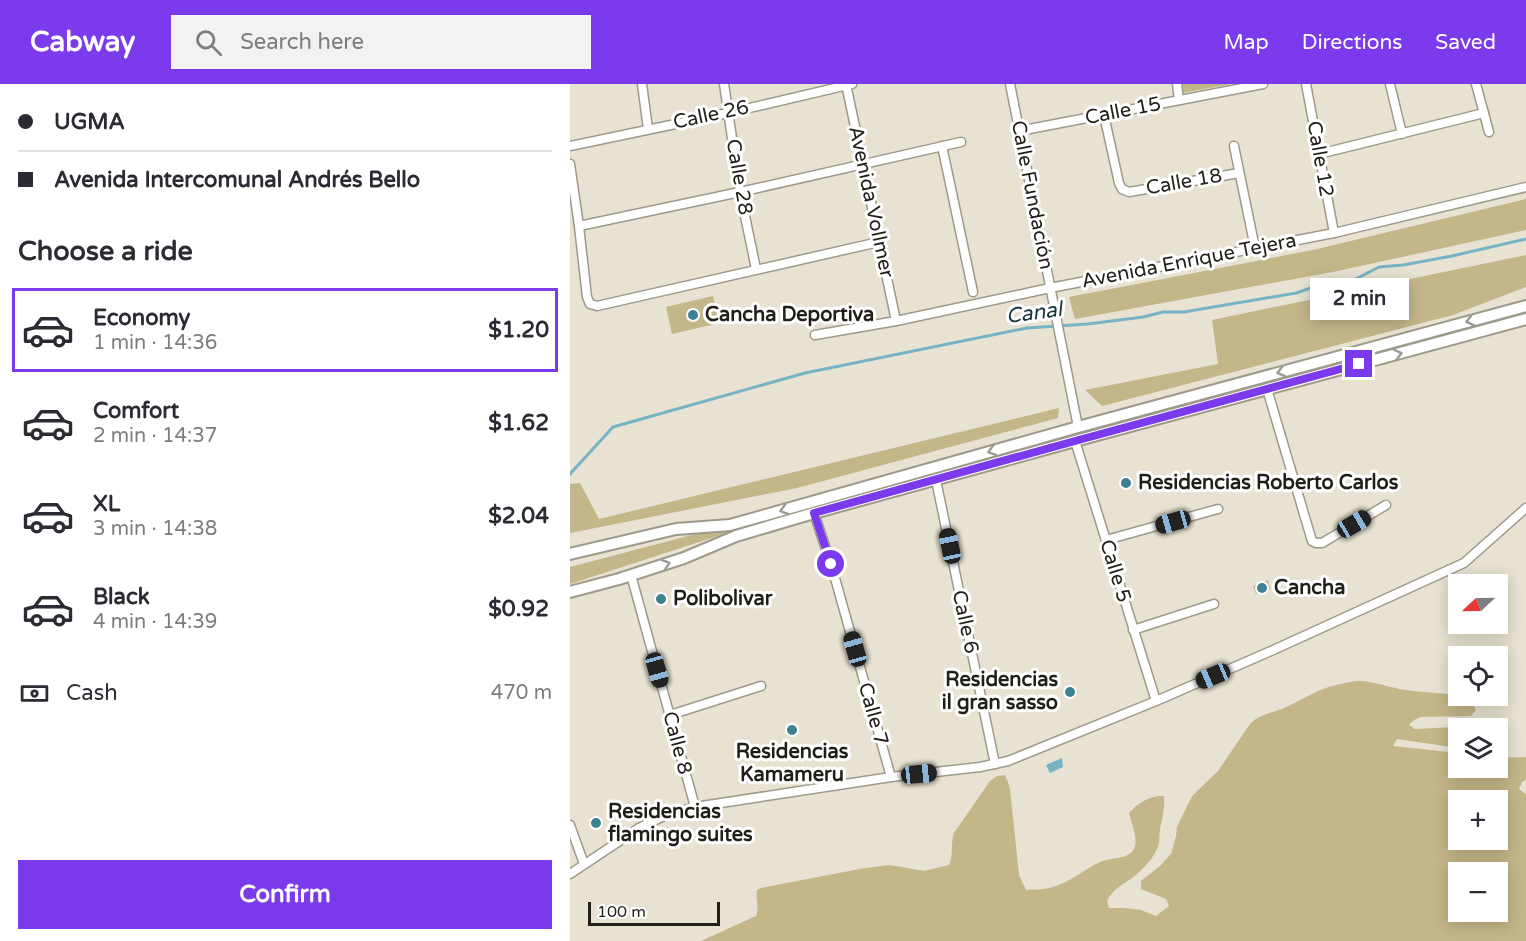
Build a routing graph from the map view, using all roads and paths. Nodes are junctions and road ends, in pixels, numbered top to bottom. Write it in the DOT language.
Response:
graph roads {
  1 [pos="642,84"];
  2 [pos="724,84"];
  3 [pos="848,84"];
  4 [pos="1010,84"];
  5 [pos="1177,84"];
  6 [pos="1263,84"];
  7 [pos="1306,84"];
  8 [pos="1390,84"];
  9 [pos="1476,84"];
  10 [pos="1179,100"];
  11 [pos="728,112"];
  12 [pos="1484,113"];
  13 [pos="1104,115"];
  14 [pos="648,129"];
  15 [pos="1019,131"];
  16 [pos="1489,132"];
  17 [pos="1401,135"];
  18 [pos="961,142"];
  19 [pos="570,146"];
  20 [pos="942,146"];
  21 [pos="1234,146"];
  22 [pos="1319,154"];
  23 [pos="570,164"];
  24 [pos="862,164"];
  25 [pos="1239,172"];
  26 [pos="1526,188"];
  27 [pos="740,192"];
  28 [pos="579,226"];
  29 [pos="1334,233"];
  30 [pos="879,242"];
  31 [pos="1255,248"];
  32 [pos="756,269"];
  33 [pos="1050,288"];
  34 [pos="973,292"];
  35 [pos="1526,306"];
  36 [pos="1526,319"];
  37 [pos="896,321"];
  38 [pos="814,335"];
  39 [pos="1267,389"];
  40 [pos="1078,427"];
  41 [pos="1075,441"];
  42 [pos="936,480"];
  43 [pos="1386,505"];
  44 [pos="1526,508"];
  45 [pos="1218,509"];
  46 [pos="814,513"];
  47 [pos="1106,540"];
  48 [pos="604,545"];
  49 [pos="570,547"];
  50 [pos="570,554"];
  51 [pos="631,575"];
  52 [pos="570,592"];
  53 [pos="1214,604"];
  54 [pos="1134,630"];
  55 [pos="761,686"];
  56 [pos="1156,701"];
  57 [pos="670,715"];
  58 [pos="995,764"];
  59 [pos="891,777"];
  60 [pos="695,807"];
  61 [pos="570,825"];
  62 [pos="584,864"];
  63 [pos="570,874"];
  1 -- 14 [label="street"];
  2 -- 11 [label="street, Calle 28"];
  3 -- 11 [label="street, Calle 26"];
  3 -- 24 [label="street, Avenida Vollmer"];
  4 -- 15 [label="street, Calle Fundación"];
  5 -- 10 [label="street"];
  6 -- 10 [label="street, Calle 15"];
  7 -- 22 [label="street, Calle 12"];
  8 -- 17 [label="street"];
  9 -- 12 [label="street"];
  10 -- 13 [label="street, Calle 15"];
  11 -- 14 [label="street, Calle 26"];
  11 -- 27 [label="street, Calle 28"];
  12 -- 16 [label="street"];
  12 -- 17 [label="street"];
  13 -- 15 [label="street, Calle 15"];
  13 -- 25 [label="street, Calle 18"];
  14 -- 19 [label="street, Calle 26"];
  15 -- 33 [label="street, Calle Fundación"];
  17 -- 22 [label="street"];
  18 -- 20 [label="street"];
  20 -- 24 [label="street"];
  20 -- 34 [label="street"];
  21 -- 25 [label="street"];
  22 -- 29 [label="street, Calle 12"];
  23 -- 28 [label="street"];
  24 -- 27 [label="street"];
  24 -- 30 [label="street, Avenida Vollmer"];
  25 -- 31 [label="street"];
  26 -- 29 [label="street, Avenida Enrique Tejera"];
  27 -- 28 [label="street"];
  27 -- 32 [label="street, Calle 28"];
  28 -- 32 [label="street"];
  29 -- 31 [label="street, Avenida Enrique Tejera"];
  30 -- 32 [label="street"];
  30 -- 37 [label="street, Avenida Vollmer"];
  31 -- 33 [label="street, Avenida Enrique Tejera"];
  33 -- 37 [label="street, Avenida Enrique Tejera"];
  33 -- 40 [label="street, Calle Fundación"];
  35 -- 40 [label="main road, one-way"];
  39 -- 36 [label="main road, one-way"];
  37 -- 38 [label="street, Avenida Enrique Tejera"];
  39 -- 41 [label="main road"];
  39 -- 43 [label="street"];
  40 -- 48 [label="main road, one-way"];
  41 -- 42 [label="main road"];
  41 -- 47 [label="street, Calle 5"];
  42 -- 46 [label="main road"];
  42 -- 58 [label="street, Calle 6"];
  44 -- 56 [label="street"];
  45 -- 47 [label="street"];
  51 -- 46 [label="main road, one-way"];
  46 -- 59 [label="street, Calle 7"];
  47 -- 54 [label="street, Calle 5"];
  48 -- 49 [label="main road"];
  48 -- 50 [label="main road"];
  51 -- 52 [label="main road"];
  51 -- 57 [label="street, Calle 8"];
  53 -- 54 [label="street"];
  54 -- 56 [label="street, Calle 5"];
  55 -- 57 [label="street"];
  56 -- 58 [label="street"];
  57 -- 60 [label="street, Calle 8"];
  58 -- 59 [label="street"];
  59 -- 60 [label="street"];
  60 -- 62 [label="street"];
  61 -- 62 [label="street"];
  62 -- 63 [label="street"];
}
